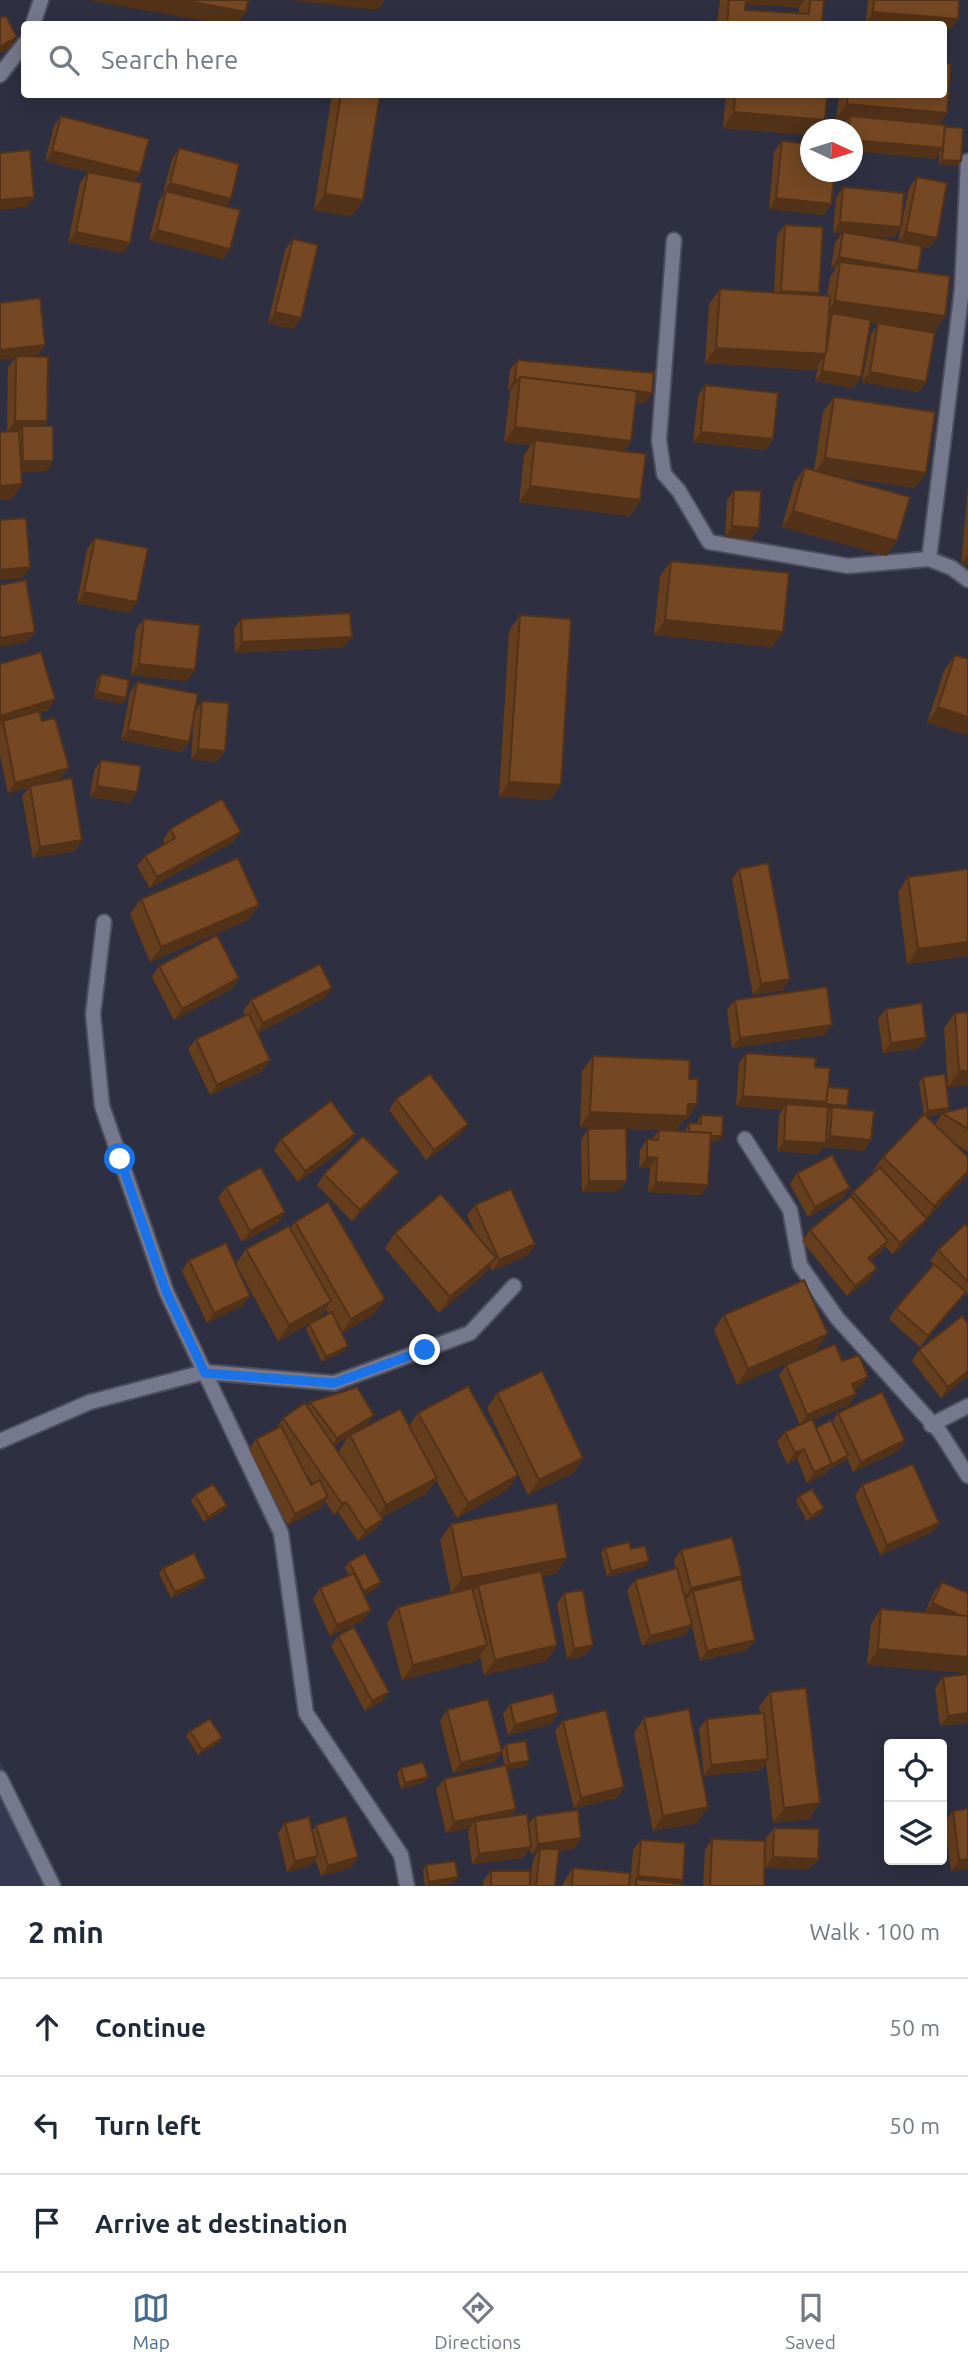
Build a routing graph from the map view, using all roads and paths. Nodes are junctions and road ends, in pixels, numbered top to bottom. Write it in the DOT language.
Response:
graph roads {
  1 [pos="41,0"];
  2 [pos="34,21"];
  3 [pos="21,48"];
  4 [pos="0,75"];
  5 [pos="968,161"];
  6 [pos="674,240"];
  7 [pos="929,559"];
  8 [pos="968,580"];
  9 [pos="104,922"];
  10 [pos="745,1139"];
  11 [pos="514,1286"];
  12 [pos="205,1373"];
  13 [pos="968,1406"];
  14 [pos="932,1425"];
  15 [pos="0,1441"];
  16 [pos="968,1476"];
  17 [pos="0,1778"];
  18 [pos="53,1886"];
  19 [pos="407,1886"];
  1 -- 2 [label="street"];
  3 -- 4 [label="street"];
  5 -- 7 [label="street"];
  6 -- 7 [label="street"];
  7 -- 8 [label="street"];
  9 -- 12 [label="street"];
  10 -- 14 [label="street"];
  11 -- 12 [label="street"];
  12 -- 15 [label="street"];
  12 -- 19 [label="street"];
  13 -- 14 [label="street"];
  14 -- 16 [label="street"];
  17 -- 18 [label="street"];
}
